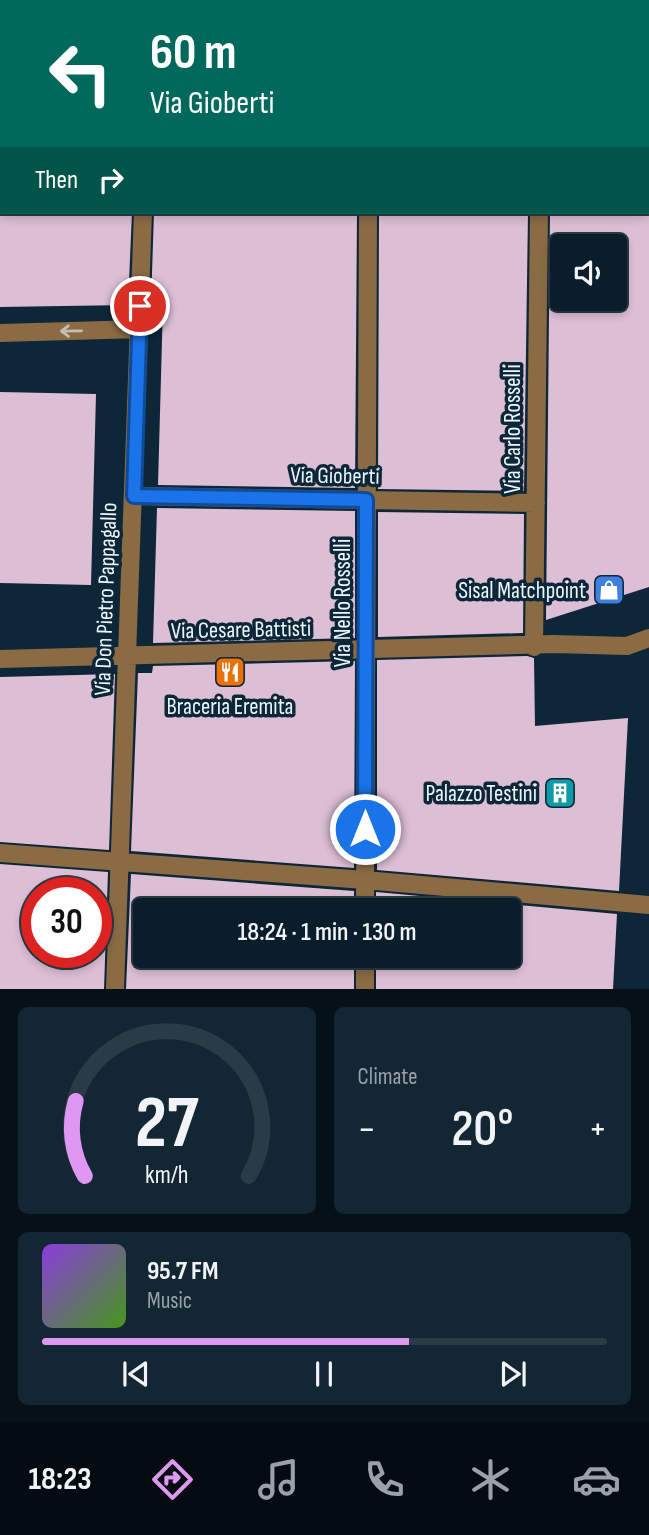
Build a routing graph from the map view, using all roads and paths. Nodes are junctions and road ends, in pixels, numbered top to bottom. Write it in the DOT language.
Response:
graph roads {
  1 [pos="144,214"];
  2 [pos="368,214"];
  3 [pos="538,214"];
  4 [pos="139,329"];
  5 [pos="0,333"];
  6 [pos="134,496"];
  7 [pos="366,500"];
  8 [pos="536,503"];
  9 [pos="649,638"];
  10 [pos="534,647"];
  11 [pos="366,650"];
  12 [pos="128,656"];
  13 [pos="0,659"];
  14 [pos="0,853"];
  15 [pos="120,864"];
  16 [pos="365,880"];
  17 [pos="365,898"];
  18 [pos="649,905"];
  19 [pos="365,968"];
  20 [pos="116,989"];
  21 [pos="365,989"];
  1 -- 4 [label="street, Via Don Pietro Pappagallo"];
  2 -- 7 [label="street, Via Nello Rosselli"];
  3 -- 8 [label="street, Via Carlo Rosselli"];
  4 -- 5 [label="street, one-way"];
  4 -- 6 [label="street, Via Don Pietro Pappagallo"];
  6 -- 7 [label="street, Via Gioberti"];
  6 -- 12 [label="street, Via Don Pietro Pappagallo"];
  7 -- 8 [label="street, Via Gioberti"];
  7 -- 11 [label="street, Via Nello Rosselli"];
  8 -- 10 [label="street, Via Carlo Rosselli"];
  9 -- 10 [label="street, Via Cesare Battisti"];
  10 -- 11 [label="street, Via Cesare Battisti"];
  11 -- 12 [label="street, Via Cesare Battisti"];
  11 -- 16 [label="street, Via Nello Rosselli"];
  12 -- 13 [label="street, Via Cesare Battisti"];
  12 -- 15 [label="street, Via Don Pietro Pappagallo"];
  14 -- 15 [label="street"];
  15 -- 16 [label="street"];
  15 -- 20 [label="street, Via Don Pietro Pappagallo"];
  16 -- 17 [label="street, Via Nello Rosselli"];
  16 -- 18 [label="street"];
  19 -- 21 [label="street"];
}
